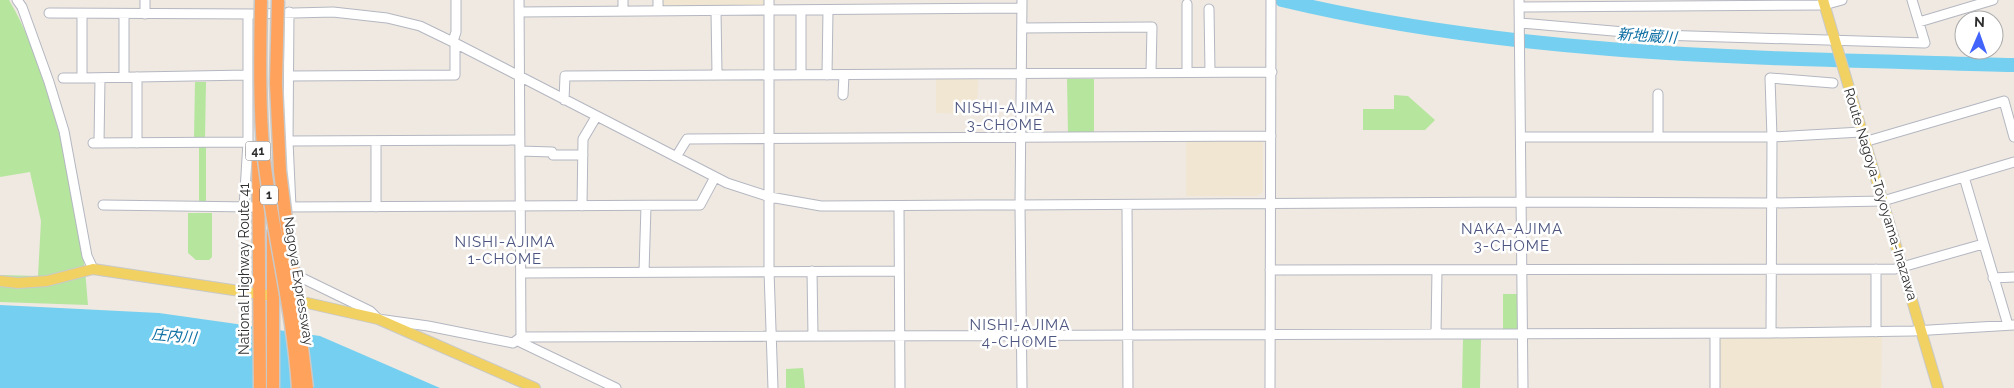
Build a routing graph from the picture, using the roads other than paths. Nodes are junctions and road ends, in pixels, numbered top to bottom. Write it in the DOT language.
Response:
graph roads {
  1 [pos="17,0"];
  2 [pos="145,0"];
  3 [pos="255,0"];
  4 [pos="261,0"];
  5 [pos="270,0"];
  6 [pos="456,0"];
  7 [pos="519,0"];
  8 [pos="623,0"];
  9 [pos="658,0"];
  10 [pos="769,0"];
  11 [pos="846,0"];
  12 [pos="1271,0"];
  13 [pos="1842,0"];
  14 [pos="1912,0"];
  15 [pos="1993,0"];
  16 [pos="1823,3"];
  17 [pos="1022,4"];
  18 [pos="1187,4"];
  19 [pos="1519,4"];
  20 [pos="283,6"];
  21 [pos="1209,9"];
  22 [pos="769,10"];
  23 [pos="801,10"];
  24 [pos="828,10"];
  25 [pos="846,10"];
  26 [pos="623,11"];
  27 [pos="658,11"];
  28 [pos="716,11"];
  29 [pos="519,12"];
  30 [pos="50,13"];
  31 [pos="82,14"];
  32 [pos="124,14"];
  33 [pos="145,14"];
  34 [pos="252,14"];
  35 [pos="1919,22"];
  36 [pos="1520,23"];
  37 [pos="1022,28"];
  38 [pos="454,42"];
  39 [pos="1835,42"];
  40 [pos="1151,72"];
  41 [pos="1187,72"];
  42 [pos="1210,72"];
  43 [pos="1272,72"];
  44 [pos="717,74"];
  45 [pos="769,74"];
  46 [pos="1021,74"];
  47 [pos="801,75"];
  48 [pos="827,75"];
  49 [pos="844,75"];
  50 [pos="248,76"];
  51 [pos="289,76"];
  52 [pos="520,76"];
  53 [pos="124,77"];
  54 [pos="137,77"];
  55 [pos="63,78"];
  56 [pos="82,78"];
  57 [pos="100,78"];
  58 [pos="1833,83"];
  59 [pos="1658,94"];
  60 [pos="843,95"];
  61 [pos="564,100"];
  62 [pos="596,117"];
  63 [pos="1271,136"];
  64 [pos="1521,137"];
  65 [pos="1658,137"];
  66 [pos="1772,137"];
  67 [pos="1862,137"];
  68 [pos="2014,137"];
  69 [pos="1021,138"];
  70 [pos="769,139"];
  71 [pos="520,140"];
  72 [pos="288,141"];
  73 [pos="376,141"];
  74 [pos="248,142"];
  75 [pos="137,143"];
  76 [pos="520,151"];
  77 [pos="583,155"];
  78 [pos="676,157"];
  79 [pos="2014,162"];
  80 [pos="715,177"];
  81 [pos="1964,177"];
  82 [pos="770,197"];
  83 [pos="1883,201"];
  84 [pos="1772,203"];
  85 [pos="1271,204"];
  86 [pos="104,205"];
  87 [pos="1127,205"];
  88 [pos="582,206"];
  89 [pos="646,206"];
  90 [pos="899,206"];
  91 [pos="1020,206"];
  92 [pos="1521,206"];
  93 [pos="292,207"];
  94 [pos="376,207"];
  95 [pos="520,207"];
  96 [pos="272,212"];
  97 [pos="1983,244"];
  98 [pos="1903,267"];
  99 [pos="93,269"];
  100 [pos="1771,269"];
  101 [pos="1876,269"];
  102 [pos="1270,270"];
  103 [pos="1437,270"];
  104 [pos="1523,270"];
  105 [pos="769,271"];
  106 [pos="812,271"];
  107 [pos="899,271"];
  108 [pos="520,272"];
  109 [pos="644,272"];
  110 [pos="2014,277"];
  111 [pos="1993,278"];
  112 [pos="0,281"];
  113 [pos="266,301"];
  114 [pos="378,319"];
  115 [pos="2011,325"];
  116 [pos="1922,331"];
  117 [pos="1876,332"];
  118 [pos="1436,333"];
  119 [pos="1771,333"];
  120 [pos="1523,334"];
  121 [pos="1715,334"];
  122 [pos="1270,335"];
  123 [pos="772,336"];
  124 [pos="813,336"];
  125 [pos="900,336"];
  126 [pos="1021,336"];
  127 [pos="1128,336"];
  128 [pos="519,339"];
  129 [pos="260,388"];
  130 [pos="273,388"];
  131 [pos="298,388"];
  132 [pos="307,388"];
  133 [pos="535,388"];
  134 [pos="616,388"];
  135 [pos="772,388"];
  136 [pos="900,388"];
  137 [pos="1022,388"];
  138 [pos="1128,388"];
  139 [pos="1270,388"];
  140 [pos="1523,388"];
  141 [pos="1715,388"];
  142 [pos="1938,388"];
  1 -- 99 [label="street"];
  2 -- 33 [label="street"];
  3 -- 34 [label="highway, National Highway Route 41 / 41"];
  4 -- 96 [label="highway, Nagoya Expressway / 1, bridge"];
  5 -- 96 [label="highway"];
  6 -- 38 [label="street"];
  7 -- 29 [label="street"];
  8 -- 26 [label="street"];
  9 -- 27 [label="street"];
  10 -- 22 [label="street"];
  11 -- 25 [label="street"];
  12 -- 43 [label="street"];
  13 -- 16 [label="street"];
  14 -- 35 [label="street"];
  15 -- 35 [label="street"];
  16 -- 19 [label="street"];
  16 -- 39 [label="main road, Route Nagoya-Toyoyama-Inazawa"];
  17 -- 25 [label="street"];
  17 -- 37 [label="street"];
  18 -- 41 [label="street"];
  19 -- 36 [label="street"];
  20 -- 34 [label="street"];
  20 -- 38 [label="street"];
  20 -- 51 [label="street"];
  20 -- 113 [label="highway, National Highway Route 41 / 41"];
  20 -- 132 [label="highway, Nagoya Expressway / 1, bridge"];
  21 -- 42 [label="street"];
  22 -- 23 [label="street"];
  22 -- 28 [label="street"];
  22 -- 45 [label="street"];
  23 -- 24 [label="street"];
  23 -- 47 [label="street"];
  24 -- 25 [label="street"];
  24 -- 48 [label="street"];
  26 -- 27 [label="street"];
  26 -- 29 [label="street"];
  27 -- 28 [label="street"];
  28 -- 44 [label="street"];
  29 -- 52 [label="street"];
  30 -- 31 [label="street"];
  31 -- 32 [label="street"];
  31 -- 56 [label="street"];
  32 -- 33 [label="street"];
  32 -- 53 [label="street"];
  33 -- 34 [label="street"];
  34 -- 50 [label="street"];
  34 -- 113 [label="highway, National Highway Route 41 / 41"];
  35 -- 39 [label="street"];
  36 -- 39 [label="street"];
  36 -- 64 [label="street"];
  37 -- 40 [label="street"];
  37 -- 46 [label="street"];
  38 -- 51 [label="street"];
  38 -- 52 [label="street"];
  39 -- 67 [label="main road, Route Nagoya-Toyoyama-Inazawa"];
  40 -- 41 [label="street"];
  40 -- 46 [label="street"];
  41 -- 42 [label="street"];
  42 -- 43 [label="street"];
  43 -- 63 [label="street"];
  44 -- 45 [label="street"];
  44 -- 61 [label="street"];
  45 -- 47 [label="street"];
  45 -- 70 [label="street"];
  46 -- 49 [label="street"];
  46 -- 69 [label="street"];
  47 -- 48 [label="street"];
  48 -- 49 [label="street"];
  49 -- 60 [label="street"];
  50 -- 54 [label="street"];
  50 -- 74 [label="street"];
  51 -- 72 [label="street"];
  52 -- 61 [label="street"];
  52 -- 71 [label="street"];
  53 -- 54 [label="street"];
  53 -- 57 [label="street"];
  54 -- 75 [label="street"];
  55 -- 56 [label="street"];
  56 -- 57 [label="street"];
  57 -- 75 [label="street"];
  58 -- 66 [label="street"];
  59 -- 65 [label="street"];
  61 -- 62 [label="street"];
  62 -- 77 [label="street"];
  62 -- 78 [label="street"];
  63 -- 69 [label="street"];
  63 -- 85 [label="street"];
  64 -- 65 [label="street"];
  64 -- 92 [label="street"];
  65 -- 66 [label="street"];
  66 -- 67 [label="street"];
  66 -- 84 [label="street"];
  67 -- 68 [label="street"];
  67 -- 83 [label="main road, Route Nagoya-Toyoyama-Inazawa"];
  69 -- 70 [label="street"];
  69 -- 91 [label="street"];
  70 -- 78 [label="street"];
  70 -- 82 [label="street"];
  71 -- 73 [label="street"];
  71 -- 76 [label="street"];
  72 -- 73 [label="street"];
  72 -- 93 [label="street"];
  73 -- 94 [label="street"];
  74 -- 75 [label="street"];
  74 -- 86 [label="street"];
  76 -- 77 [label="street"];
  76 -- 95 [label="street"];
  77 -- 88 [label="street"];
  78 -- 80 [label="street"];
  79 -- 81 [label="street"];
  80 -- 82 [label="street"];
  80 -- 89 [label="street"];
  81 -- 83 [label="street"];
  81 -- 97 [label="street"];
  82 -- 90 [label="street"];
  82 -- 105 [label="street"];
  83 -- 84 [label="street"];
  83 -- 98 [label="main road, Route Nagoya-Toyoyama-Inazawa"];
  84 -- 92 [label="street"];
  84 -- 100 [label="street"];
  85 -- 87 [label="street"];
  85 -- 92 [label="street"];
  85 -- 102 [label="street"];
  87 -- 91 [label="street"];
  87 -- 127 [label="street"];
  88 -- 89 [label="street"];
  88 -- 95 [label="street"];
  89 -- 109 [label="street"];
  90 -- 91 [label="street"];
  90 -- 107 [label="street"];
  91 -- 126 [label="street"];
  92 -- 104 [label="street"];
  93 -- 94 [label="street"];
  93 -- 114 [label="street"];
  94 -- 95 [label="street"];
  95 -- 108 [label="street"];
  96 -- 131 [label="highway, Nagoya Expressway / 1, bridge"];
  97 -- 98 [label="street"];
  97 -- 111 [label="street"];
  98 -- 101 [label="street"];
  98 -- 116 [label="main road, Route Nagoya-Toyoyama-Inazawa"];
  99 -- 112 [label="main road"];
  99 -- 113 [label="main road"];
  100 -- 101 [label="street"];
  100 -- 104 [label="street"];
  100 -- 119 [label="street"];
  101 -- 117 [label="street"];
  102 -- 103 [label="street"];
  102 -- 122 [label="street"];
  103 -- 104 [label="street"];
  103 -- 118 [label="street"];
  104 -- 120 [label="street"];
  105 -- 106 [label="street"];
  105 -- 109 [label="street"];
  105 -- 123 [label="street"];
  106 -- 107 [label="street"];
  106 -- 124 [label="street"];
  107 -- 125 [label="street"];
  108 -- 109 [label="street"];
  108 -- 128 [label="street"];
  110 -- 111 [label="street"];
  111 -- 115 [label="street"];
  113 -- 114 [label="main road"];
  113 -- 129 [label="highway, National Highway Route 41 / 41"];
  113 -- 130 [label="highway, National Highway Route 41 / 41"];
  114 -- 128 [label="street"];
  114 -- 133 [label="main road"];
  115 -- 116 [label="street"];
  116 -- 117 [label="street"];
  116 -- 142 [label="main road, Route Nagoya-Toyoyama-Inazawa"];
  117 -- 119 [label="street"];
  118 -- 120 [label="street"];
  118 -- 122 [label="street"];
  119 -- 121 [label="street"];
  120 -- 121 [label="street"];
  120 -- 140 [label="street"];
  121 -- 141 [label="street"];
  122 -- 127 [label="street"];
  122 -- 139 [label="street"];
  123 -- 124 [label="street"];
  123 -- 128 [label="street"];
  123 -- 135 [label="street"];
  124 -- 125 [label="street"];
  125 -- 126 [label="street"];
  125 -- 136 [label="street"];
  126 -- 127 [label="street"];
  126 -- 137 [label="street"];
  127 -- 138 [label="street"];
  128 -- 134 [label="street"];
}
